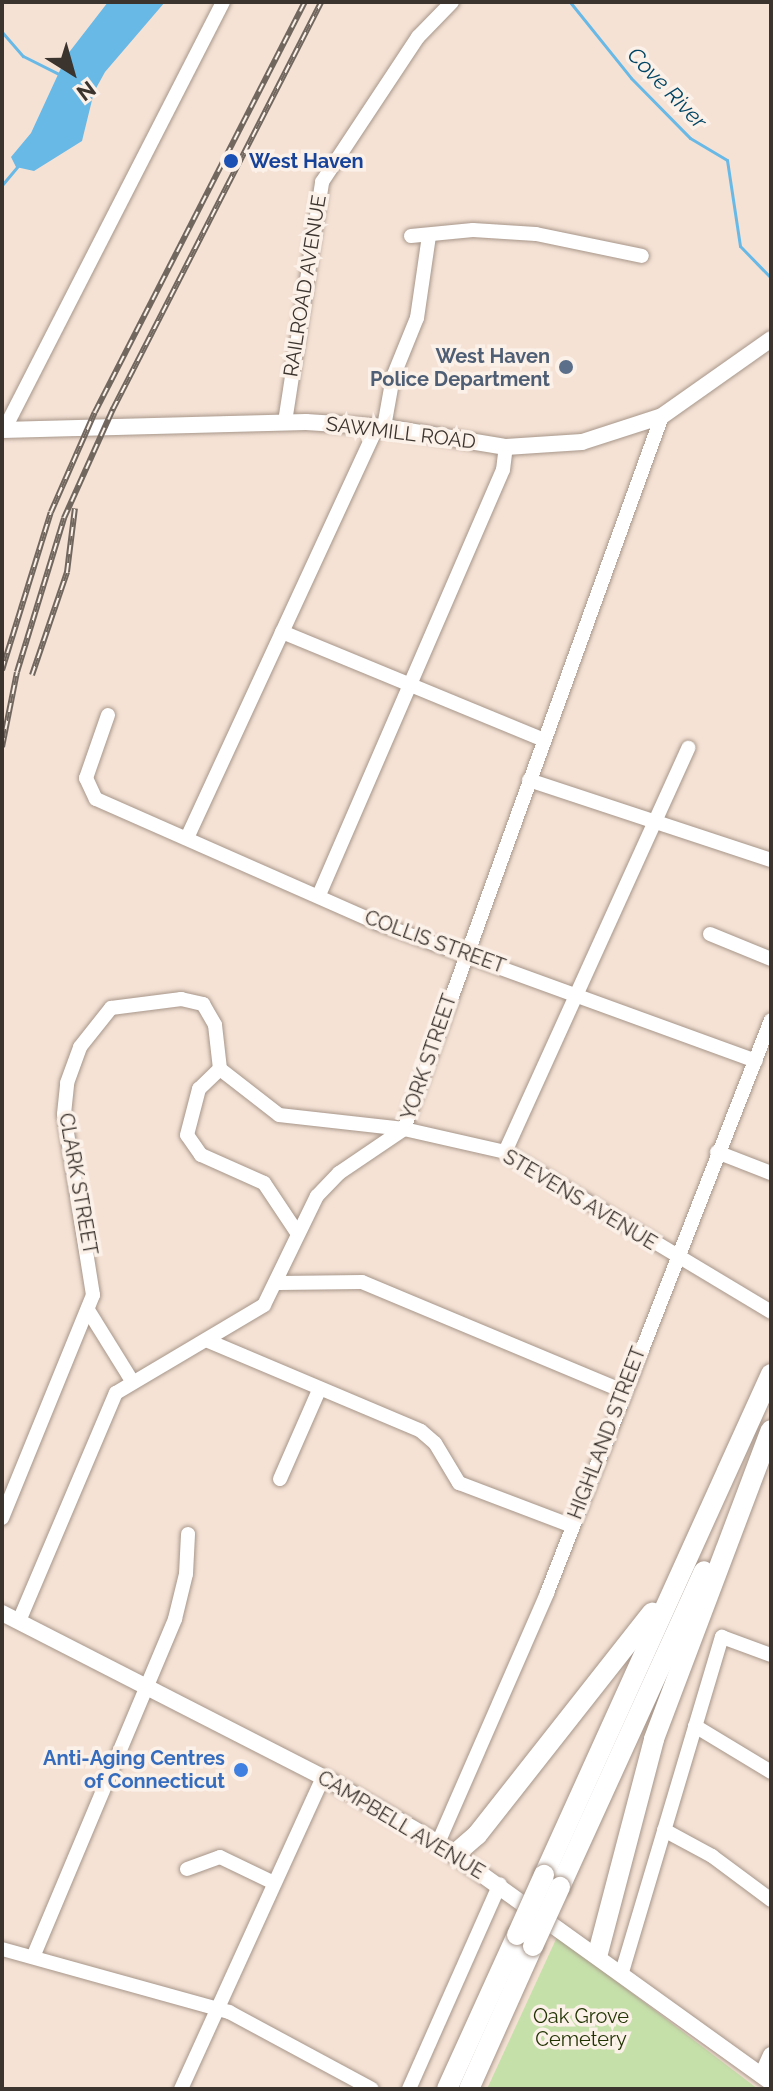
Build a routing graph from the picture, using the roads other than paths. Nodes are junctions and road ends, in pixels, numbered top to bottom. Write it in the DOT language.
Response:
graph roads {
  1 [pos="223,2"];
  2 [pos="452,2"];
  3 [pos="411,236"];
  4 [pos="429,236"];
  5 [pos="642,256"];
  6 [pos="771,339"];
  7 [pos="662,416"];
  8 [pos="285,422"];
  9 [pos="380,427"];
  10 [pos="3,430"];
  11 [pos="506,447"];
  12 [pos="282,632"];
  13 [pos="409,686"];
  14 [pos="108,715"];
  15 [pos="544,740"];
  16 [pos="688,748"];
  17 [pos="529,780"];
  18 [pos="653,821"];
  19 [pos="187,838"];
  20 [pos="771,860"];
  21 [pos="319,895"];
  22 [pos="710,934"];
  23 [pos="466,953"];
  24 [pos="771,959"];
  25 [pos="578,995"];
  26 [pos="771,1020"];
  27 [pos="756,1061"];
  28 [pos="220,1069"];
  29 [pos="404,1129"];
  30 [pos="505,1152"];
  31 [pos="717,1152"];
  32 [pos="771,1173"];
  33 [pos="296,1231"];
  34 [pos="676,1258"];
  35 [pos="279,1283"];
  36 [pos="88,1310"];
  37 [pos="771,1312"];
  38 [pos="206,1340"];
  39 [pos="771,1374"];
  40 [pos="132,1381"];
  41 [pos="319,1390"];
  42 [pos="622,1391"];
  43 [pos="771,1423"];
  44 [pos="771,1430"];
  45 [pos="732,1461"];
  46 [pos="280,1479"];
  47 [pos="2,1518"];
  48 [pos="572,1526"];
  49 [pos="188,1534"];
  50 [pos="2,1613"];
  51 [pos="19,1621"];
  52 [pos="771,1655"];
  53 [pos="145,1687"];
  54 [pos="695,1726"];
  55 [pos="771,1772"];
  56 [pos="323,1777"];
  57 [pos="664,1830"];
  58 [pos="446,1848"];
  59 [pos="187,1869"];
  60 [pos="552,1881"];
  61 [pos="274,1883"];
  62 [pos="500,1884"];
  63 [pos="771,1900"];
  64 [pos="525,1940"];
  65 [pos="2,1949"];
  66 [pos="598,1953"];
  67 [pos="33,1957"];
  68 [pos="622,1972"];
  69 [pos="215,2008"];
  70 [pos="771,2055"];
  71 [pos="767,2079"];
  72 [pos="181,2089"];
  73 [pos="372,2089"];
  74 [pos="409,2089"];
  75 [pos="447,2089"];
  76 [pos="469,2089"];
  1 -- 10 [label="street"];
  2 -- 8 [label="street, RAILROAD AVENUE"];
  3 -- 4 [label="street"];
  4 -- 5 [label="street"];
  4 -- 9 [label="street"];
  6 -- 7 [label="main road, SAWMILL ROAD"];
  7 -- 11 [label="main road, SAWMILL ROAD"];
  7 -- 15 [label="street, YORK STREET"];
  8 -- 9 [label="main road, SAWMILL ROAD"];
  8 -- 10 [label="main road, SAWMILL ROAD"];
  9 -- 11 [label="main road, SAWMILL ROAD"];
  9 -- 12 [label="street"];
  11 -- 13 [label="street"];
  12 -- 13 [label="street"];
  12 -- 19 [label="street"];
  13 -- 15 [label="street"];
  13 -- 21 [label="street"];
  14 -- 19 [label="street, COLLIS STREET"];
  15 -- 17 [label="street, YORK STREET"];
  16 -- 18 [label="street"];
  17 -- 18 [label="street"];
  17 -- 23 [label="street, YORK STREET"];
  18 -- 20 [label="street"];
  18 -- 25 [label="street"];
  19 -- 21 [label="street, COLLIS STREET"];
  21 -- 23 [label="street, COLLIS STREET"];
  22 -- 24 [label="street"];
  23 -- 25 [label="street, COLLIS STREET"];
  23 -- 29 [label="street, YORK STREET"];
  25 -- 27 [label="street, COLLIS STREET"];
  25 -- 30 [label="street"];
  26 -- 27 [label="street, HIGHLAND STREET"];
  27 -- 31 [label="street, HIGHLAND STREET"];
  28 -- 29 [label="street, STEVENS AVENUE"];
  28 -- 33 [label="street"];
  28 -- 36 [label="street, CLARK STREET"];
  29 -- 30 [label="street, STEVENS AVENUE"];
  29 -- 33 [label="street, YORK STREET"];
  30 -- 34 [label="street, STEVENS AVENUE"];
  31 -- 32 [label="street"];
  31 -- 34 [label="street, HIGHLAND STREET"];
  33 -- 35 [label="street, YORK STREET"];
  34 -- 37 [label="street, STEVENS AVENUE"];
  34 -- 42 [label="street, HIGHLAND STREET"];
  35 -- 38 [label="street, YORK STREET"];
  35 -- 42 [label="street"];
  36 -- 40 [label="street"];
  36 -- 47 [label="street, CLARK STREET"];
  38 -- 40 [label="street, YORK STREET"];
  38 -- 41 [label="street"];
  39 -- 45 [label="highway"];
  40 -- 51 [label="street, YORK STREET"];
  41 -- 46 [label="street"];
  41 -- 48 [label="street"];
  42 -- 48 [label="street, HIGHLAND STREET"];
  43 -- 60 [label="highway"];
  44 -- 66 [label="highway"];
  45 -- 58 [label="highway"];
  45 -- 60 [label="highway"];
  48 -- 58 [label="street, HIGHLAND STREET"];
  49 -- 53 [label="street"];
  50 -- 51 [label="main road, CAMPBELL AVENUE"];
  51 -- 53 [label="main road, CAMPBELL AVENUE"];
  52 -- 54 [label="street"];
  53 -- 56 [label="main road, CAMPBELL AVENUE"];
  53 -- 67 [label="street"];
  54 -- 55 [label="street"];
  54 -- 57 [label="street"];
  56 -- 58 [label="main road, CAMPBELL AVENUE"];
  56 -- 61 [label="street"];
  57 -- 63 [label="street"];
  57 -- 68 [label="street"];
  58 -- 62 [label="main road, CAMPBELL AVENUE"];
  59 -- 61 [label="street"];
  60 -- 64 [label="highway, bridge"];
  61 -- 69 [label="street"];
  62 -- 66 [label="main road, CAMPBELL AVENUE"];
  62 -- 74 [label="street"];
  64 -- 75 [label="highway"];
  64 -- 76 [label="highway"];
  65 -- 67 [label="street"];
  66 -- 68 [label="main road, CAMPBELL AVENUE"];
  67 -- 69 [label="street"];
  68 -- 71 [label="main road, CAMPBELL AVENUE"];
  69 -- 72 [label="street"];
  69 -- 73 [label="street"];
  70 -- 71 [label="main road"];
}
